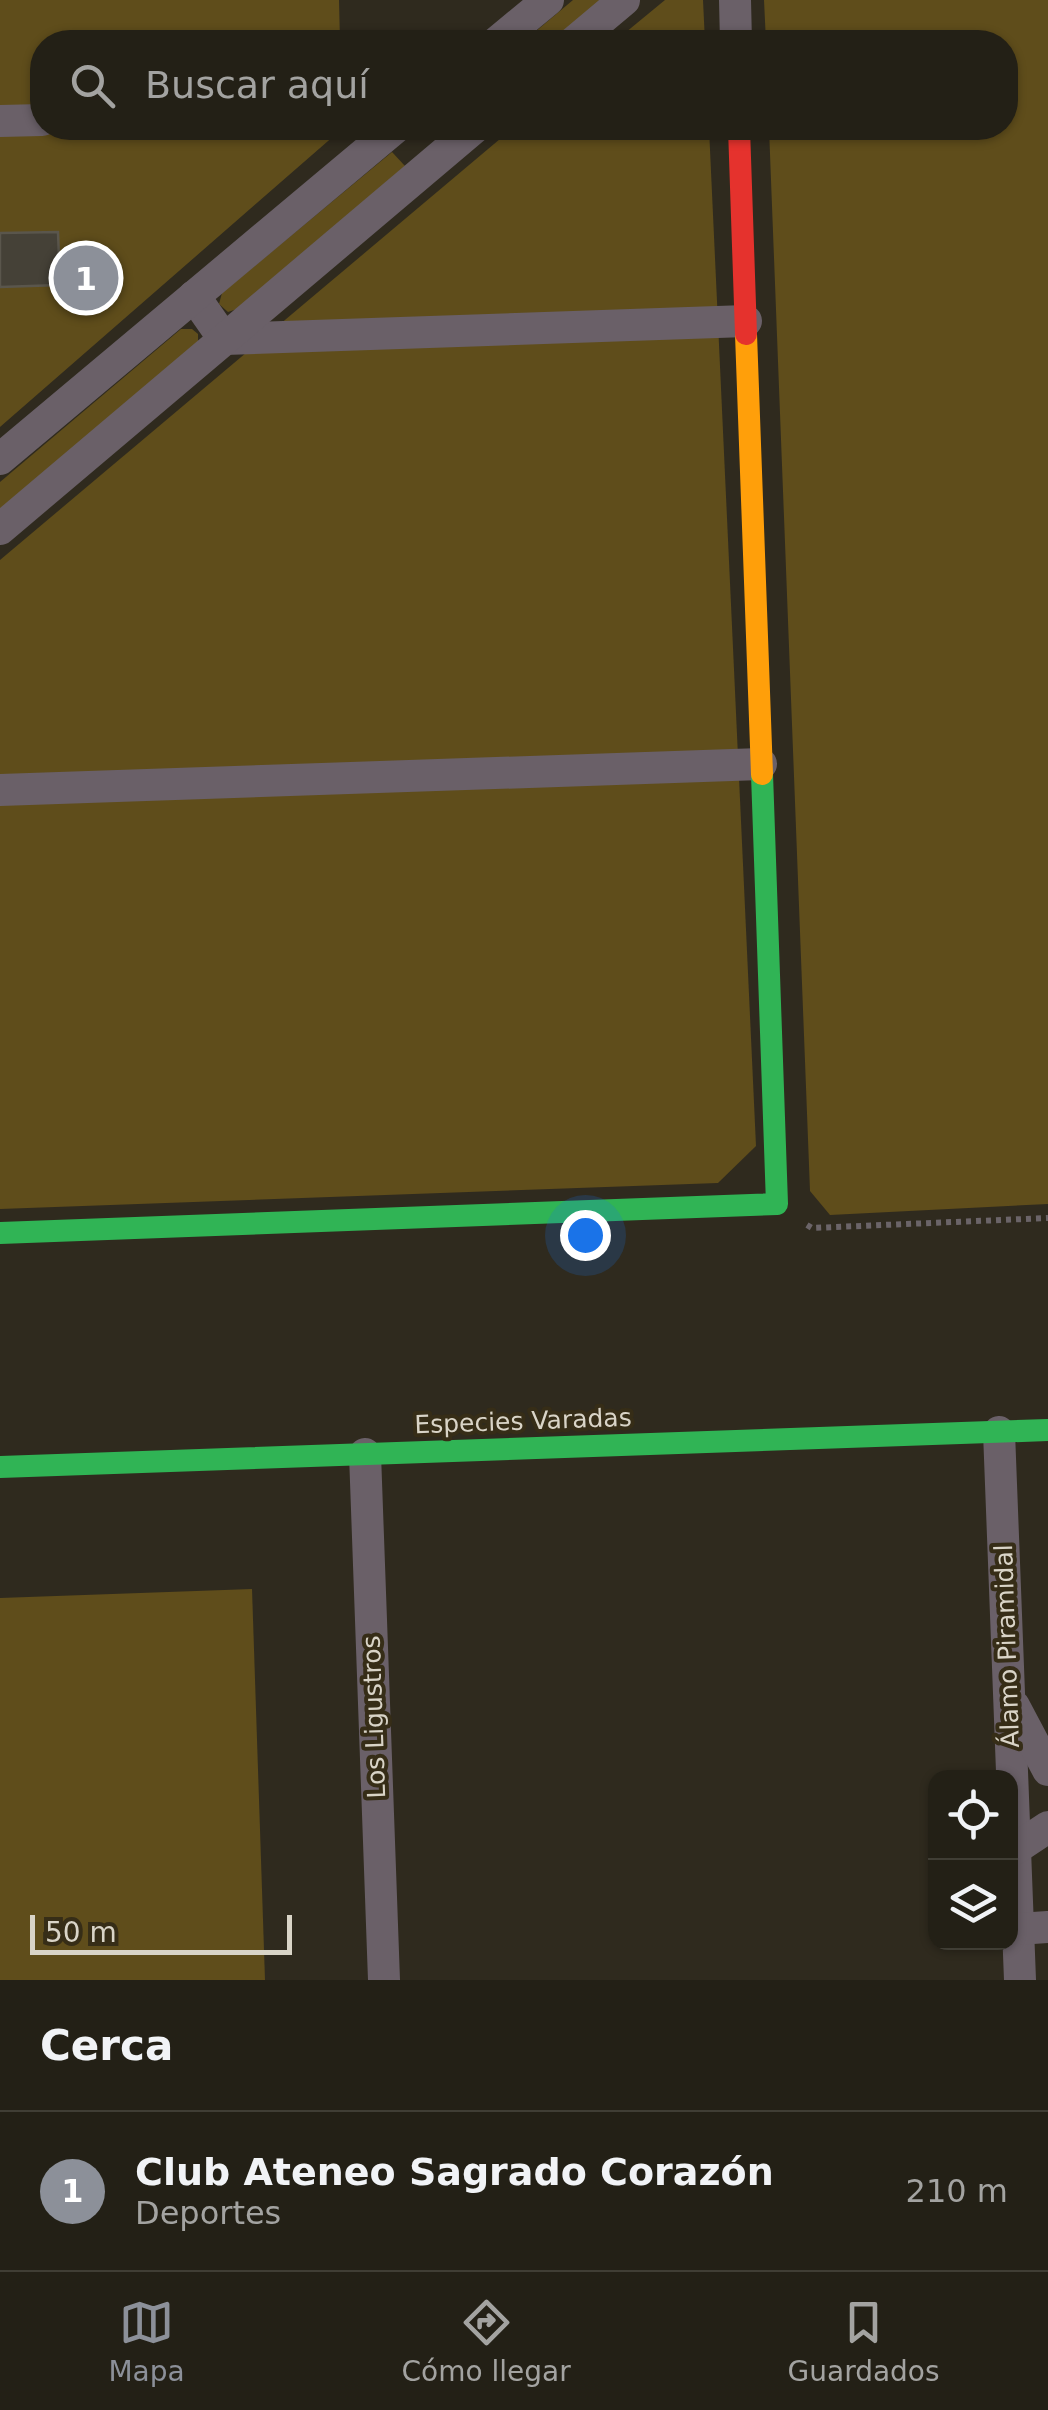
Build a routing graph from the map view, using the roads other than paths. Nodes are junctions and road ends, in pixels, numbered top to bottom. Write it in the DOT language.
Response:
graph roads {
  1 [pos="548,0"];
  2 [pos="624,0"];
  3 [pos="734,0"];
  4 [pos="512,30"];
  5 [pos="588,30"];
  6 [pos="735,30"];
  7 [pos="30,120"];
  8 [pos="0,121"];
  9 [pos="382,140"];
  10 [pos="420,140"];
  11 [pos="460,140"];
  12 [pos="739,140"];
  13 [pos="436,160"];
  14 [pos="194,296"];
  15 [pos="746,321"];
  16 [pos="224,339"];
  17 [pos="0,459"];
  18 [pos="0,529"];
  19 [pos="761,764"];
  20 [pos="0,790"];
  21 [pos="0,1234"];
  22 [pos="1048,1430"];
  23 [pos="999,1432"];
  24 [pos="365,1454"];
  25 [pos="0,1466"];
  26 [pos="1009,1698"];
  27 [pos="1011,1770"];
  28 [pos="1048,1770"];
  29 [pos="1048,1828"];
  30 [pos="1018,1846"];
  31 [pos="1017,1860"];
  32 [pos="1033,1928"];
  33 [pos="384,1980"];
  34 [pos="1020,1980"];
  1 -- 4 [label="street"];
  2 -- 5 [label="street"];
  3 -- 6 [label="street"];
  7 -- 8 [label="street"];
  9 -- 14 [label="street"];
  10 -- 13 [label="street"];
  11 -- 13 [label="street"];
  12 -- 15 [label="street"];
  13 -- 16 [label="street"];
  14 -- 16 [label="street"];
  14 -- 17 [label="street"];
  15 -- 16 [label="street"];
  15 -- 19 [label="street"];
  16 -- 18 [label="street"];
  19 -- 20 [label="street"];
  19 -- 21 [label="street"];
  22 -- 23 [label="street, Especies Varadas"];
  23 -- 24 [label="street, Especies Varadas"];
  23 -- 26 [label="street, Álamo Piramidal"];
  24 -- 25 [label="street, Especies Varadas"];
  24 -- 33 [label="street, Los Ligustros"];
  26 -- 27 [label="street, Álamo Piramidal"];
  26 -- 28 [label="street"];
  29 -- 30 [label="street"];
  31 -- 32 [label="street, Álamo Piramidal"];
  32 -- 34 [label="street, Álamo Piramidal"];
}
